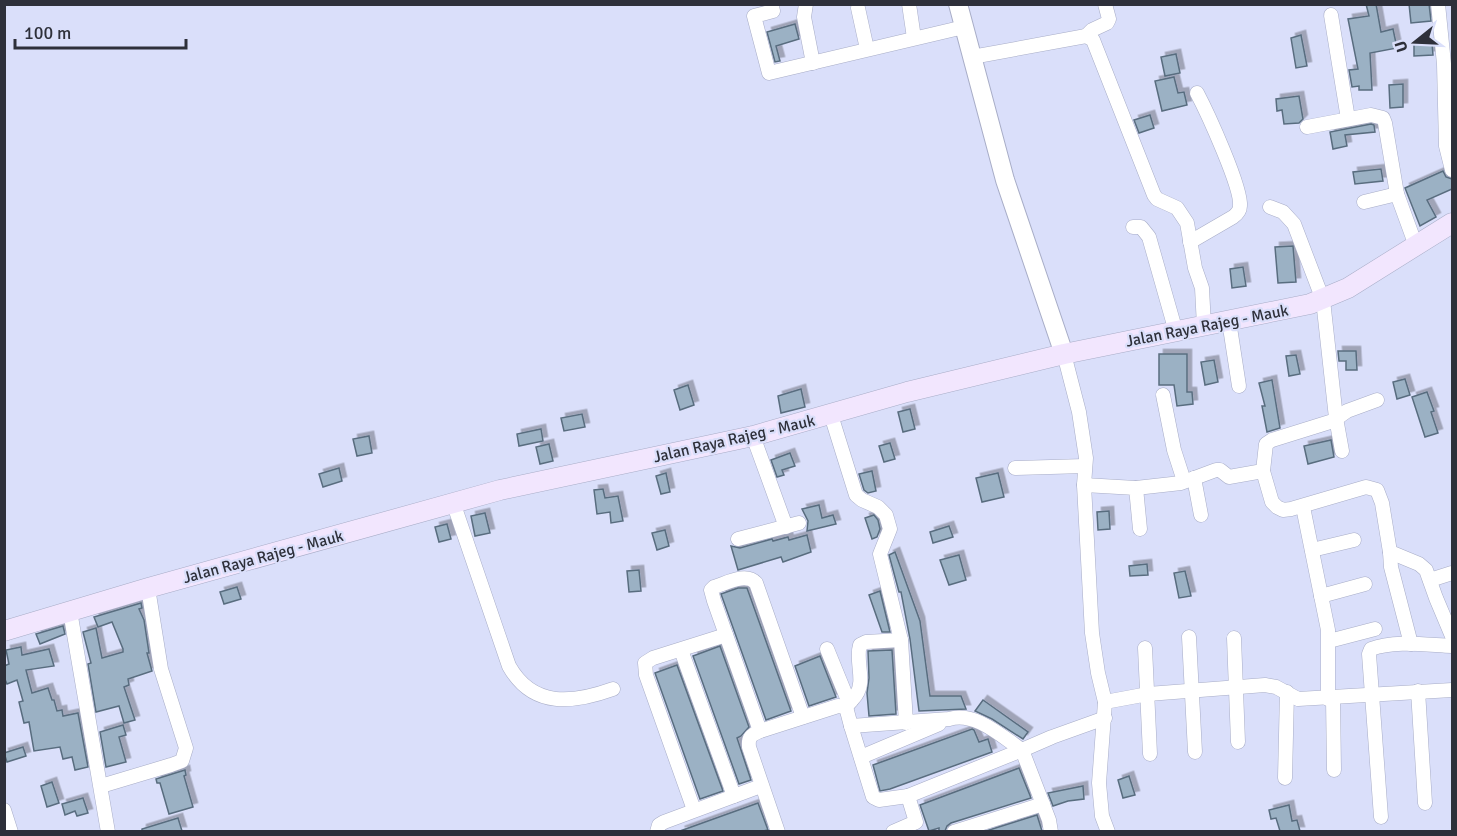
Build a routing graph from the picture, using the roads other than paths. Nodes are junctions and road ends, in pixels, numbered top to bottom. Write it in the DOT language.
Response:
graph roads {
  1 [pos="771,4"];
  2 [pos="806,4"];
  3 [pos="909,4"];
  4 [pos="958,4"];
  5 [pos="1105,4"];
  6 [pos="1438,4"];
  7 [pos="858,8"];
  8 [pos="1331,15"];
  9 [pos="964,27"];
  10 [pos="1086,36"];
  11 [pos="914,38"];
  12 [pos="867,49"];
  13 [pos="972,57"];
  14 [pos="813,63"];
  15 [pos="1197,93"];
  16 [pos="1348,119"];
  17 [pos="1306,127"];
  18 [pos="1452,170"];
  19 [pos="1397,194"];
  20 [pos="1364,202"];
  21 [pos="1270,207"];
  22 [pos="1133,226"];
  23 [pos="1451,227"];
  24 [pos="1190,242"];
  25 [pos="1416,246"];
  26 [pos="1323,300"];
  27 [pos="1229,321"];
  28 [pos="1204,326"];
  29 [pos="1176,332"];
  30 [pos="1064,354"];
  31 [pos="1239,386"];
  32 [pos="1163,395"];
  33 [pos="1377,400"];
  34 [pos="831,415"];
  35 [pos="1336,418"];
  36 [pos="753,436"];
  37 [pos="1342,450"];
  38 [pos="1085,466"];
  39 [pos="1015,468"];
  40 [pos="1263,471"];
  41 [pos="1189,480"];
  42 [pos="1084,485"];
  43 [pos="1136,489"];
  44 [pos="454,505"];
  45 [pos="1303,507"];
  46 [pos="1201,515"];
  47 [pos="1140,530"];
  48 [pos="738,539"];
  49 [pos="1354,540"];
  50 [pos="1312,550"];
  51 [pos="1390,552"];
  52 [pos="1452,573"];
  53 [pos="1430,580"];
  54 [pos="1365,584"];
  55 [pos="148,588"];
  56 [pos="1321,596"];
  57 [pos="70,611"];
  58 [pos="1449,621"];
  59 [pos="1375,629"];
  60 [pos="4,631"];
  61 [pos="726,635"];
  62 [pos="1452,636"];
  63 [pos="1189,637"];
  64 [pos="1234,638"];
  65 [pos="901,640"];
  66 [pos="1329,641"];
  67 [pos="1411,644"];
  68 [pos="1452,646"];
  69 [pos="1145,648"];
  70 [pos="827,649"];
  71 [pos="681,650"];
  72 [pos="1236,688"];
  73 [pos="613,689"];
  74 [pos="1452,690"];
  75 [pos="1192,691"];
  76 [pos="1418,691"];
  77 [pos="1287,692"];
  78 [pos="1148,694"];
  79 [pos="1374,695"];
  80 [pos="1331,698"];
  81 [pos="1105,702"];
  82 [pos="848,704"];
  83 [pos="803,717"];
  84 [pos="1105,718"];
  85 [pos="949,719"];
  86 [pos="906,723"];
  87 [pos="851,726"];
  88 [pos="760,731"];
  89 [pos="1238,742"];
  90 [pos="1022,750"];
  91 [pos="1195,752"];
  92 [pos="1150,754"];
  93 [pos="861,757"];
  94 [pos="1334,770"];
  95 [pos="1285,778"];
  96 [pos="100,786"];
  97 [pos="761,786"];
  98 [pos="734,796"];
  99 [pos="908,796"];
  100 [pos="1425,803"];
  101 [pos="1043,804"];
  102 [pos="4,810"];
  103 [pos="694,810"];
  104 [pos="1381,817"];
  105 [pos="918,827"];
  106 [pos="11,831"];
  107 [pos="108,831"];
  108 [pos="657,831"];
  109 [pos="778,831"];
  110 [pos="893,831"];
  111 [pos="954,831"];
  112 [pos="1051,831"];
  113 [pos="1108,831"];
  1 -- 14 [label="street"];
  2 -- 14 [label="street"];
  3 -- 11 [label="street"];
  4 -- 9 [label="street"];
  5 -- 10 [label="street"];
  6 -- 18 [label="street"];
  7 -- 12 [label="street"];
  8 -- 16 [label="street"];
  9 -- 11 [label="street"];
  9 -- 13 [label="street"];
  10 -- 13 [label="street"];
  10 -- 24 [label="street"];
  11 -- 12 [label="street"];
  12 -- 14 [label="street"];
  13 -- 30 [label="street"];
  15 -- 24 [label="street"];
  16 -- 17 [label="street"];
  16 -- 19 [label="street"];
  19 -- 20 [label="street"];
  19 -- 25 [label="street"];
  21 -- 26 [label="street"];
  22 -- 29 [label="street"];
  23 -- 25 [label="main road, Jalan Raya Rajeg - Mauk"];
  24 -- 28 [label="street"];
  25 -- 26 [label="main road, Jalan Raya Rajeg - Mauk"];
  26 -- 27 [label="main road, Jalan Raya Rajeg - Mauk"];
  26 -- 35 [label="street"];
  27 -- 28 [label="main road, Jalan Raya Rajeg - Mauk"];
  27 -- 31 [label="street"];
  28 -- 29 [label="main road, Jalan Raya Rajeg - Mauk"];
  29 -- 30 [label="main road, Jalan Raya Rajeg - Mauk"];
  30 -- 34 [label="main road, Jalan Raya Rajeg - Mauk"];
  30 -- 38 [label="street"];
  32 -- 41 [label="street"];
  33 -- 35 [label="street"];
  34 -- 36 [label="main road, Jalan Raya Rajeg - Mauk"];
  34 -- 65 [label="street"];
  35 -- 37 [label="street"];
  35 -- 40 [label="street"];
  36 -- 44 [label="main road, Jalan Raya Rajeg - Mauk"];
  36 -- 48 [label="street"];
  38 -- 39 [label="street"];
  38 -- 42 [label="street"];
  40 -- 41 [label="street"];
  40 -- 45 [label="street"];
  41 -- 43 [label="street"];
  41 -- 46 [label="street"];
  42 -- 43 [label="street"];
  42 -- 81 [label="street"];
  43 -- 47 [label="street"];
  44 -- 55 [label="main road, Jalan Raya Rajeg - Mauk"];
  44 -- 73 [label="street"];
  45 -- 50 [label="street"];
  45 -- 51 [label="street"];
  49 -- 50 [label="street"];
  50 -- 56 [label="street"];
  51 -- 53 [label="street"];
  51 -- 67 [label="street"];
  52 -- 53 [label="street"];
  53 -- 58 [label="street"];
  54 -- 56 [label="street"];
  55 -- 57 [label="main road, Jalan Raya Rajeg - Mauk"];
  55 -- 96 [label="street"];
  56 -- 66 [label="street"];
  57 -- 60 [label="main road, Jalan Raya Rajeg - Mauk"];
  57 -- 96 [label="street"];
  58 -- 62 [label="street"];
  59 -- 66 [label="street"];
  61 -- 71 [label="street"];
  61 -- 83 [label="street"];
  61 -- 88 [label="street"];
  63 -- 75 [label="street"];
  64 -- 72 [label="street"];
  65 -- 82 [label="street"];
  65 -- 86 [label="street"];
  66 -- 80 [label="street"];
  67 -- 68 [label="street"];
  67 -- 79 [label="street"];
  69 -- 78 [label="street"];
  70 -- 82 [label="street"];
  71 -- 98 [label="street"];
  71 -- 103 [label="street"];
  72 -- 75 [label="street"];
  72 -- 77 [label="street"];
  72 -- 89 [label="street"];
  74 -- 76 [label="street"];
  75 -- 78 [label="street"];
  75 -- 91 [label="street"];
  76 -- 79 [label="street"];
  76 -- 100 [label="street"];
  77 -- 80 [label="street"];
  77 -- 95 [label="street"];
  78 -- 81 [label="street"];
  78 -- 92 [label="street"];
  79 -- 80 [label="street"];
  79 -- 104 [label="street"];
  80 -- 94 [label="street"];
  81 -- 84 [label="street"];
  82 -- 83 [label="street"];
  82 -- 87 [label="street"];
  83 -- 88 [label="street"];
  84 -- 90 [label="street"];
  84 -- 113 [label="street"];
  85 -- 86 [label="street"];
  85 -- 90 [label="street"];
  85 -- 93 [label="street"];
  86 -- 87 [label="street"];
  87 -- 93 [label="street"];
  88 -- 97 [label="street"];
  90 -- 99 [label="street"];
  90 -- 101 [label="street"];
  93 -- 99 [label="street"];
  96 -- 107 [label="street"];
  97 -- 98 [label="street"];
  97 -- 109 [label="street"];
  98 -- 103 [label="street"];
  99 -- 105 [label="street"];
  101 -- 111 [label="street"];
  101 -- 112 [label="street"];
  102 -- 106 [label="street"];
  103 -- 108 [label="street"];
  105 -- 110 [label="street"];
}
